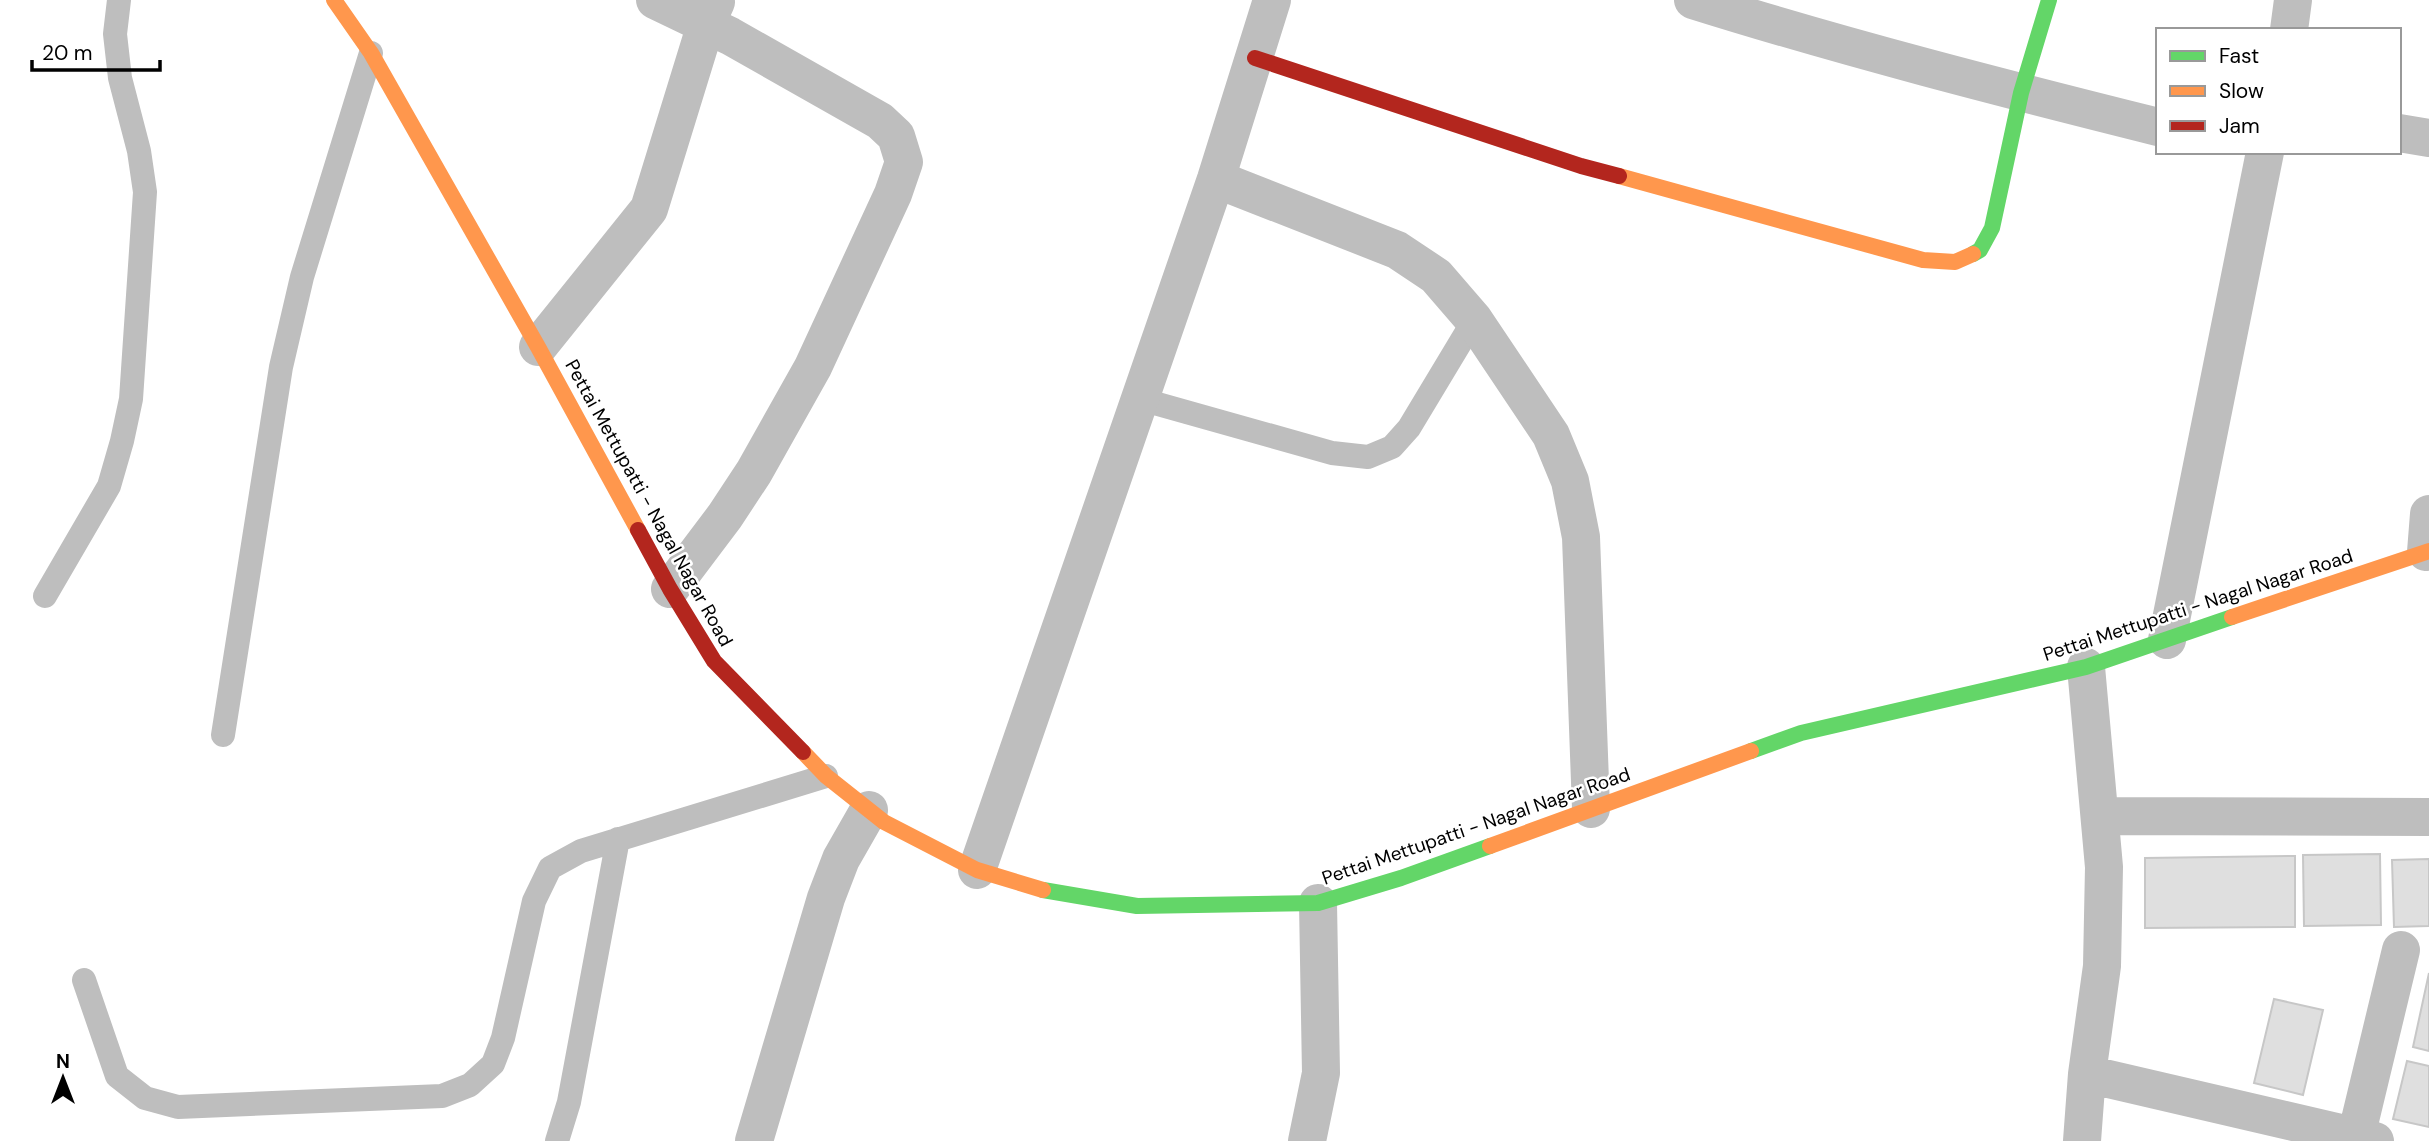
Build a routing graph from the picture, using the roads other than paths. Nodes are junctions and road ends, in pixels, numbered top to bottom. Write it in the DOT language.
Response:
graph roads {
  1 [pos="119,0"];
  2 [pos="334,0"];
  3 [pos="655,0"];
  4 [pos="1272,0"];
  5 [pos="1693,0"];
  6 [pos="2049,0"];
  7 [pos="2293,0"];
  8 [pos="711,12"];
  9 [pos="1797,16"];
  10 [pos="2289,28"];
  11 [pos="371,53"];
  12 [pos="1255,58"];
  13 [pos="2021,93"];
  14 [pos="2156,127"];
  15 [pos="2401,133"];
  16 [pos="2429,138"];
  17 [pos="2263,154"];
  18 [pos="1216,180"];
  19 [pos="1474,320"];
  20 [pos="538,347"];
  21 [pos="1140,398"];
  22 [pos="2429,514"];
  23 [pos="2428,552"];
  24 [pos="670,589"];
  25 [pos="45,596"];
  26 [pos="2167,640"];
  27 [pos="2086,667"];
  28 [pos="223,735"];
  29 [pos="826,776"];
  30 [pos="1591,809"];
  31 [pos="869,810"];
  32 [pos="2100,816"];
  33 [pos="2429,817"];
  34 [pos="618,839"];
  35 [pos="976,870"];
  36 [pos="1318,903"];
  37 [pos="2402,950"];
  38 [pos="84,980"];
  39 [pos="2087,1074"];
  40 [pos="2362,1139"];
  41 [pos="557,1141"];
  42 [pos="754,1141"];
  43 [pos="1307,1141"];
  44 [pos="2082,1141"];
  1 -- 25 [label="lane"];
  2 -- 11 [label="main road, Pettai Mettupatti - Nagal Nagar Road"];
  3 -- 8 [label="street"];
  4 -- 12 [label="street"];
  5 -- 9 [label="street"];
  6 -- 13 [label="main road"];
  7 -- 10 [label="street"];
  8 -- 20 [label="street"];
  8 -- 24 [label="street"];
  9 -- 13 [label="street"];
  11 -- 20 [label="main road, Pettai Mettupatti - Nagal Nagar Road"];
  11 -- 28 [label="lane"];
  12 -- 13 [label="main road"];
  12 -- 18 [label="street"];
  13 -- 14 [label="street"];
  15 -- 16 [label="street"];
  17 -- 26 [label="street"];
  18 -- 19 [label="street"];
  18 -- 21 [label="street"];
  19 -- 21 [label="lane"];
  19 -- 30 [label="street"];
  20 -- 24 [label="main road, Pettai Mettupatti - Nagal Nagar Road"];
  21 -- 35 [label="street"];
  22 -- 23 [label="street"];
  23 -- 26 [label="main road, Pettai Mettupatti - Nagal Nagar Road"];
  24 -- 29 [label="main road, Pettai Mettupatti - Nagal Nagar Road"];
  26 -- 27 [label="main road, Pettai Mettupatti - Nagal Nagar Road"];
  27 -- 30 [label="main road, Pettai Mettupatti - Nagal Nagar Road"];
  27 -- 32 [label="street"];
  29 -- 31 [label="main road, Pettai Mettupatti - Nagal Nagar Road"];
  29 -- 34 [label="lane"];
  30 -- 36 [label="main road, Pettai Mettupatti - Nagal Nagar Road"];
  31 -- 35 [label="main road, Pettai Mettupatti - Nagal Nagar Road"];
  31 -- 42 [label="street"];
  32 -- 33 [label="street"];
  32 -- 39 [label="street"];
  34 -- 38 [label="lane"];
  34 -- 41 [label="lane"];
  35 -- 36 [label="main road, Pettai Mettupatti - Nagal Nagar Road"];
  36 -- 43 [label="street"];
  37 -- 40 [label="street"];
  39 -- 40 [label="street"];
  39 -- 44 [label="street"];
}
